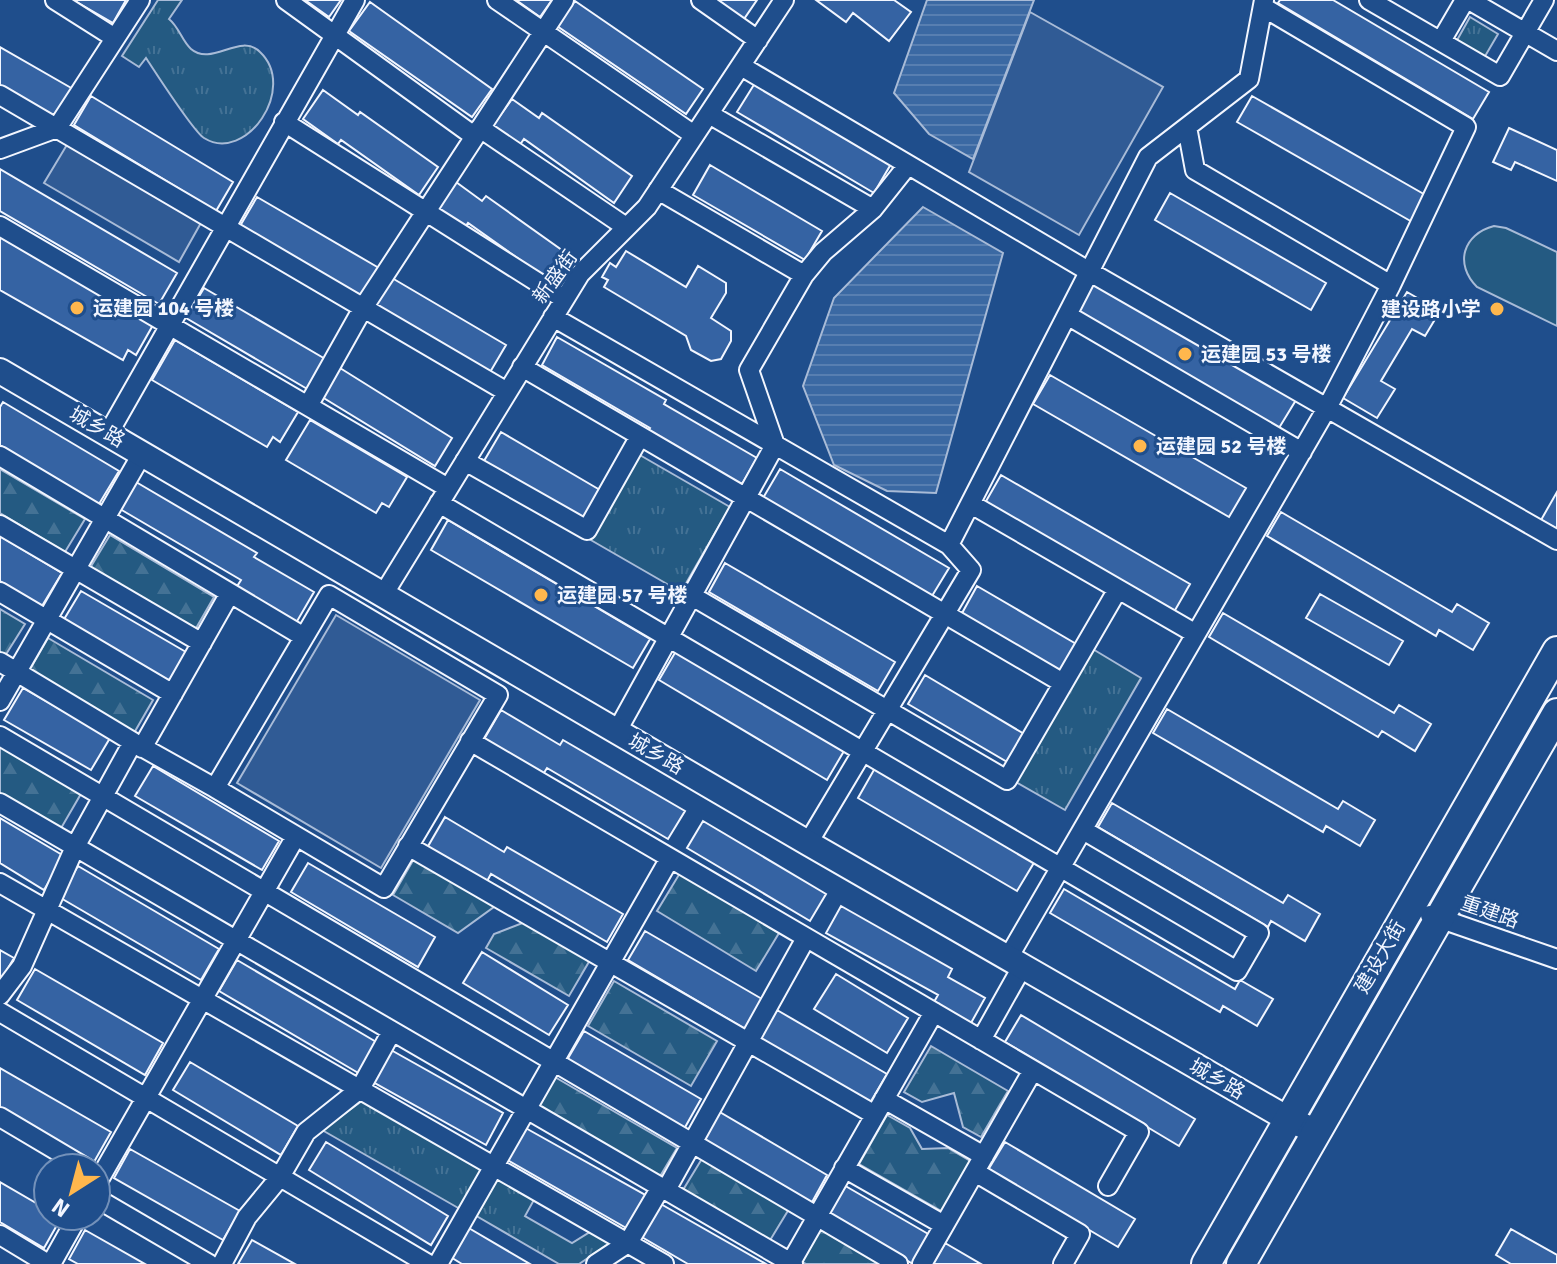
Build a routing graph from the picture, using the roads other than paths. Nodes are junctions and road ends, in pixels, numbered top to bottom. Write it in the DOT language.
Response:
graph roads {
  1 [pos="55,0"];
  2 [pos="140,0"];
  3 [pos="286,0"];
  4 [pos="355,0"];
  5 [pos="497,0"];
  6 [pos="564,0"];
  7 [pos="701,0"];
  8 [pos="784,0"];
  9 [pos="1369,0"];
  10 [pos="1467,0"];
  11 [pos="1544,0"];
  12 [pos="1263,4"];
  13 [pos="543,32"];
  14 [pos="1525,33"];
  15 [pos="335,34"];
  16 [pos="115,38"];
  17 [pos="758,40"];
  18 [pos="1441,41"];
  19 [pos="1557,51"];
  20 [pos="741,66"];
  21 [pos="0,95"];
  22 [pos="709,114"];
  23 [pos="284,122"];
  24 [pos="1187,127"];
  25 [pos="57,128"];
  26 [pos="477,132"];
  27 [pos="694,135"];
  28 [pos="0,149"];
  29 [pos="908,165"];
  30 [pos="658,190"];
  31 [pos="873,209"];
  32 [pos="425,211"];
  33 [pos="0,226"];
  34 [pos="224,227"];
  35 [pos="626,227"];
  36 [pos="1090,272"];
  37 [pos="804,275"];
  38 [pos="1391,285"];
  39 [pos="564,299"];
  40 [pos="363,308"];
  41 [pos="1067,315"];
  42 [pos="553,317"];
  43 [pos="170,324"];
  44 [pos="522,367"];
  45 [pos="0,371"];
  46 [pos="507,392"];
  47 [pos="308,406"];
  48 [pos="1327,408"];
  49 [pos="108,434"];
  50 [pos="640,436"];
  51 [pos="775,445"];
  52 [pos="1302,452"];
  53 [pos="142,454"];
  54 [pos="0,456"];
  55 [pos="465,461"];
  56 [pos="444,496"];
  57 [pos="746,498"];
  58 [pos="971,504"];
  59 [pos="105,518"];
  60 [pos="0,525"];
  61 [pos="1557,540"];
  62 [pos="949,545"];
  63 [pos="75,569"];
  64 [pos="343,571"];
  65 [pos="1118,589"];
  66 [pos="0,592"];
  67 [pos="230,593"];
  68 [pos="329,595"];
  69 [pos="383,595"];
  70 [pos="692,596"];
  71 [pos="945,613"];
  72 [pos="47,620"];
  73 [pos="1196,634"];
  74 [pos="304,637"];
  75 [pos="669,637"];
  76 [pos="202,643"];
  77 [pos="1557,651"];
  78 [pos="8,667"];
  79 [pos="513,670"];
  80 [pos="1063,683"];
  81 [pos="173,694"];
  82 [pos="498,695"];
  83 [pos="0,701"];
  84 [pos="888,710"];
  85 [pos="1557,713"];
  86 [pos="617,731"];
  87 [pos="0,736"];
  88 [pos="470,741"];
  89 [pos="138,745"];
  90 [pos="863,751"];
  91 [pos="215,788"];
  92 [pos="103,796"];
  93 [pos="0,803"];
  94 [pos="1083,830"];
  95 [pos="296,836"];
  96 [pos="808,843"];
  97 [pos="408,846"];
  98 [pos="75,847"];
  99 [pos="670,858"];
  100 [pos="1061,867"];
  101 [pos="0,883"];
  102 [pos="265,890"];
  103 [pos="1408,907"];
  104 [pos="47,910"];
  105 [pos="1438,918"];
  106 [pos="806,938"];
  107 [pos="236,940"];
  108 [pos="1557,959"];
  109 [pos="1015,962"];
  110 [pos="610,963"];
  111 [pos="0,995"];
  112 [pos="203,998"];
  113 [pos="0,1012"];
  114 [pos="934,1012"];
  115 [pos="392,1031"];
  116 [pos="981,1040"];
  117 [pos="748,1042"];
  118 [pos="554,1061"];
  119 [pos="1033,1070"];
  120 [pos="360,1089"];
  121 [pos="146,1098"];
  122 [pos="880,1107"];
  123 [pos="527,1109"];
  124 [pos="0,1117"];
  125 [pos="1288,1119"];
  126 [pos="1316,1131"];
  127 [pos="692,1143"];
  128 [pos="56,1152"];
  129 [pos="111,1152"];
  130 [pos="980,1164"];
  131 [pos="494,1166"];
  132 [pos="844,1168"];
  133 [pos="280,1177"];
  134 [pos="1108,1186"];
  135 [pos="663,1188"];
  136 [pos="112,1207"];
  137 [pos="817,1216"];
  138 [pos="944,1225"];
  139 [pos="69,1232"];
  140 [pos="0,1235"];
  141 [pos="628,1243"];
  142 [pos="50,1264"];
  143 [pos="209,1264"];
  144 [pos="222,1264"];
  145 [pos="428,1264"];
  146 [pos="438,1264"];
  147 [pos="596,1264"];
  148 [pos="664,1264"];
  149 [pos="791,1264"];
  150 [pos="898,1264"];
  151 [pos="922,1264"];
  152 [pos="1063,1264"];
  153 [pos="1206,1264"];
  154 [pos="1241,1264"];
  1 -- 16 [label="street"];
  2 -- 16 [label="street"];
  3 -- 15 [label="street"];
  4 -- 15 [label="street"];
  5 -- 13 [label="street"];
  6 -- 13 [label="street"];
  7 -- 17 [label="street"];
  8 -- 17 [label="street, 新盛街"];
  9 -- 18 [label="street"];
  10 -- 14 [label="street"];
  10 -- 18 [label="street"];
  11 -- 14 [label="street"];
  12 -- 24 [label="street"];
  12 -- 38 [label="street"];
  13 -- 26 [label="street"];
  13 -- 27 [label="street"];
  14 -- 18 [label="street"];
  14 -- 19 [label="street"];
  15 -- 23 [label="street"];
  15 -- 26 [label="street"];
  16 -- 25 [label="street"];
  17 -- 20 [label="street, 新盛街"];
  20 -- 22 [label="street, 新盛街"];
  20 -- 29 [label="street"];
  21 -- 25 [label="street"];
  22 -- 27 [label="street, 新盛街"];
  22 -- 31 [label="street"];
  23 -- 32 [label="street"];
  23 -- 34 [label="street"];
  24 -- 36 [label="street"];
  24 -- 38 [label="street"];
  25 -- 28 [label="street"];
  25 -- 34 [label="street"];
  26 -- 32 [label="street"];
  26 -- 35 [label="street"];
  27 -- 30 [label="street, 新盛街"];
  29 -- 31 [label="street"];
  29 -- 36 [label="street"];
  30 -- 35 [label="street, 新盛街"];
  30 -- 37 [label="street"];
  31 -- 37 [label="street"];
  32 -- 39 [label="street"];
  32 -- 40 [label="street"];
  33 -- 43 [label="street"];
  34 -- 40 [label="street"];
  34 -- 43 [label="street"];
  35 -- 39 [label="street, 新盛街"];
  36 -- 41 [label="street"];
  36 -- 48 [label="street"];
  37 -- 51 [label="street"];
  38 -- 48 [label="street"];
  39 -- 42 [label="street, 新盛街"];
  40 -- 46 [label="street"];
  40 -- 47 [label="street"];
  41 -- 52 [label="street"];
  41 -- 58 [label="street"];
  42 -- 44 [label="street, 新盛街"];
  42 -- 51 [label="street"];
  43 -- 47 [label="street"];
  43 -- 49 [label="street"];
  44 -- 46 [label="street, 新盛街"];
  44 -- 50 [label="street"];
  45 -- 49 [label="main road, 城乡路"];
  46 -- 55 [label="street, 新盛街"];
  47 -- 56 [label="street"];
  48 -- 52 [label="street"];
  48 -- 61 [label="street"];
  49 -- 53 [label="main road, 城乡路"];
  50 -- 55 [label="street"];
  50 -- 57 [label="street"];
  51 -- 57 [label="street"];
  51 -- 62 [label="street"];
  52 -- 73 [label="street"];
  53 -- 59 [label="street"];
  53 -- 64 [label="main road, 城乡路"];
  54 -- 59 [label="street"];
  55 -- 56 [label="street, 新盛街"];
  56 -- 69 [label="street, 新盛街"];
  56 -- 75 [label="street"];
  57 -- 70 [label="street"];
  57 -- 71 [label="street"];
  58 -- 62 [label="street"];
  58 -- 65 [label="street"];
  59 -- 63 [label="street"];
  59 -- 67 [label="street"];
  60 -- 63 [label="street"];
  62 -- 71 [label="street"];
  63 -- 72 [label="street"];
  63 -- 76 [label="street"];
  64 -- 68 [label="street"];
  64 -- 69 [label="main road, 城乡路"];
  65 -- 73 [label="street"];
  65 -- 80 [label="street"];
  66 -- 72 [label="street"];
  67 -- 74 [label="street"];
  67 -- 76 [label="street"];
  68 -- 74 [label="street"];
  68 -- 82 [label="street"];
  69 -- 79 [label="main road, 城乡路"];
  70 -- 75 [label="street"];
  70 -- 84 [label="street"];
  71 -- 80 [label="street"];
  71 -- 84 [label="street"];
  72 -- 78 [label="street"];
  72 -- 81 [label="street"];
  73 -- 94 [label="street"];
  74 -- 91 [label="street"];
  75 -- 86 [label="street"];
  75 -- 90 [label="street"];
  76 -- 81 [label="street"];
  77 -- 103 [label="highway, 建设大街"];
  78 -- 83 [label="street"];
  78 -- 89 [label="street"];
  79 -- 82 [label="street"];
  79 -- 86 [label="main road, 城乡路"];
  80 -- 84 [label="street"];
  81 -- 89 [label="street"];
  82 -- 88 [label="street"];
  84 -- 90 [label="street"];
  85 -- 105 [label="highway, 建设大街"];
  86 -- 96 [label="main road, 城乡路"];
  87 -- 92 [label="street"];
  88 -- 97 [label="street"];
  88 -- 99 [label="street"];
  89 -- 91 [label="street"];
  89 -- 92 [label="street"];
  90 -- 96 [label="street"];
  90 -- 100 [label="street"];
  91 -- 95 [label="street"];
  92 -- 98 [label="street"];
  92 -- 102 [label="street"];
  93 -- 98 [label="street"];
  94 -- 100 [label="street"];
  94 -- 100 [label="street"];
  95 -- 97 [label="street"];
  95 -- 102 [label="street"];
  96 -- 109 [label="main road, 城乡路"];
  97 -- 110 [label="street"];
  98 -- 104 [label="street"];
  98 -- 107 [label="street"];
  99 -- 106 [label="street"];
  99 -- 110 [label="street"];
  100 -- 109 [label="street"];
  101 -- 104 [label="street"];
  102 -- 107 [label="street"];
  102 -- 118 [label="street"];
  103 -- 105 [label="street, 重建路"];
  103 -- 125 [label="highway, 建设大街"];
  104 -- 111 [label="street"];
  104 -- 112 [label="street"];
  105 -- 108 [label="street, 重建路"];
  105 -- 126 [label="highway, 建设大街"];
  106 -- 114 [label="street"];
  106 -- 117 [label="street"];
  107 -- 112 [label="street"];
  107 -- 115 [label="street"];
  109 -- 116 [label="street"];
  109 -- 125 [label="main road, 城乡路"];
  110 -- 117 [label="street"];
  110 -- 118 [label="street"];
  112 -- 120 [label="street"];
  112 -- 121 [label="street"];
  113 -- 121 [label="street"];
  114 -- 116 [label="street"];
  114 -- 122 [label="street"];
  115 -- 120 [label="street"];
  115 -- 123 [label="street"];
  116 -- 119 [label="street"];
  117 -- 122 [label="street"];
  117 -- 127 [label="street"];
  118 -- 123 [label="street"];
  118 -- 127 [label="street"];
  119 -- 130 [label="street"];
  119 -- 134 [label="street"];
  120 -- 131 [label="street"];
  120 -- 133 [label="street"];
  121 -- 129 [label="street"];
  121 -- 133 [label="street"];
  122 -- 130 [label="street"];
  122 -- 132 [label="street"];
  123 -- 131 [label="street"];
  123 -- 135 [label="street"];
  124 -- 128 [label="street"];
  125 -- 126 [label="main road, 城乡路"];
  125 -- 153 [label="highway, 建设大街"];
  126 -- 154 [label="highway, 建设大街"];
  127 -- 135 [label="street"];
  127 -- 137 [label="street"];
  130 -- 138 [label="street"];
  130 -- 152 [label="street"];
  131 -- 141 [label="street"];
  131 -- 146 [label="street"];
  132 -- 137 [label="street"];
  132 -- 138 [label="street"];
  133 -- 144 [label="street"];
  133 -- 145 [label="street"];
  135 -- 141 [label="street"];
  135 -- 149 [label="street"];
  136 -- 143 [label="street"];
  137 -- 149 [label="street"];
  137 -- 150 [label="street"];
  138 -- 151 [label="street"];
  139 -- 142 [label="street"];
  140 -- 142 [label="street"];
  141 -- 147 [label="street"];
  141 -- 148 [label="street"];
}
